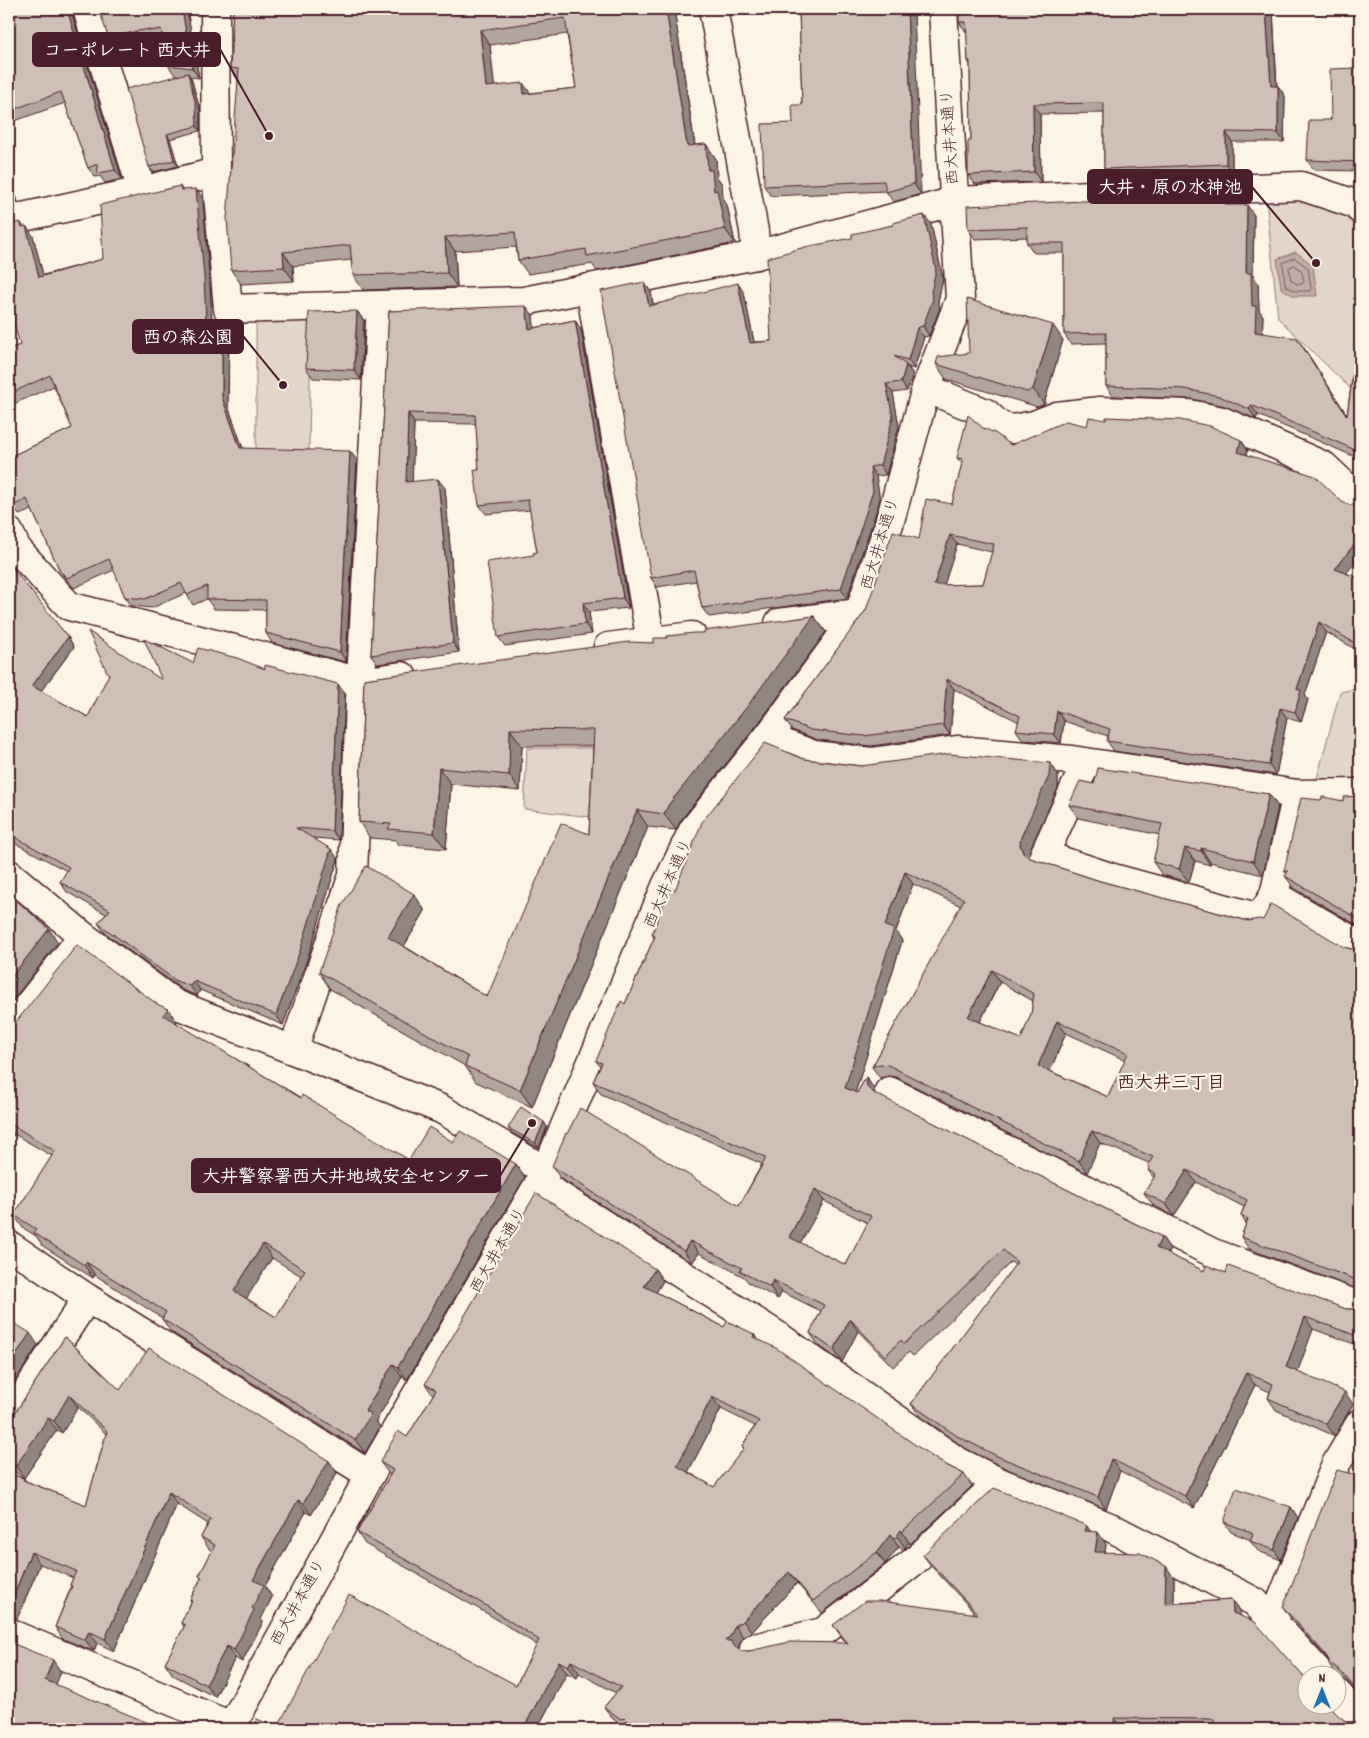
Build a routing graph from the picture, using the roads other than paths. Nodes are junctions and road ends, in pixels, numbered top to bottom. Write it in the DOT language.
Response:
graph roads {
  1 [pos="87,9"];
  2 [pos="214,9"];
  3 [pos="713,9"];
  4 [pos="942,9"];
  5 [pos="216,172"];
  6 [pos="142,191"];
  7 [pos="954,201"];
  8 [pos="1360,209"];
  9 [pos="9,220"];
  10 [pos="756,255"];
  11 [pos="590,288"];
  12 [pos="381,305"];
  13 [pos="926,388"];
  14 [pos="1360,500"];
  15 [pos="12,546"];
  16 [pos="860,613"];
  17 [pos="757,626"];
  18 [pos="718,632"];
  19 [pos="651,642"];
  20 [pos="584,651"];
  21 [pos="429,672"];
  22 [pos="361,682"];
  23 [pos="770,734"];
  24 [pos="1086,763"];
  25 [pos="1360,793"];
  26 [pos="1297,794"];
  27 [pos="9,874"];
  28 [pos="1274,895"];
  29 [pos="83,936"];
  30 [pos="1360,945"];
  31 [pos="9,1030"];
  32 [pos="293,1050"];
  33 [pos="889,1090"];
  34 [pos="543,1177"];
  35 [pos="9,1245"];
  36 [pos="87,1298"];
  37 [pos="1360,1306"];
  38 [pos="9,1419"];
  39 [pos="1360,1423"];
  40 [pos="370,1475"];
  41 [pos="999,1482"];
  42 [pos="1273,1622"];
  43 [pos="9,1633"];
  44 [pos="754,1648"];
  45 [pos="1313,1666"];
  46 [pos="1346,1703"];
  47 [pos="1360,1719"];
  48 [pos="231,1728"];
  1 -- 6 [label="street"];
  2 -- 5 [label="street"];
  3 -- 10 [label="street"];
  4 -- 7 [label="street, 西大井本通り"];
  5 -- 6 [label="street"];
  5 -- 12 [label="street"];
  6 -- 9 [label="street"];
  7 -- 8 [label="street"];
  7 -- 10 [label="street"];
  7 -- 13 [label="street, 西大井本通り"];
  10 -- 11 [label="street"];
  11 -- 12 [label="street"];
  11 -- 19 [label="street"];
  12 -- 22 [label="street"];
  13 -- 14 [label="street"];
  13 -- 16 [label="street, 西大井本通り"];
  15 -- 22 [label="street"];
  16 -- 17 [label="street"];
  16 -- 23 [label="street, 西大井本通り"];
  18 -- 19 [label="street"];
  19 -- 20 [label="street"];
  21 -- 22 [label="street"];
  22 -- 32 [label="street"];
  23 -- 24 [label="street"];
  23 -- 34 [label="street, 西大井本通り"];
  24 -- 26 [label="street"];
  24 -- 28 [label="street"];
  25 -- 26 [label="street"];
  26 -- 28 [label="street"];
  27 -- 29 [label="street"];
  28 -- 30 [label="street"];
  29 -- 31 [label="street"];
  29 -- 32 [label="street"];
  32 -- 34 [label="street"];
  33 -- 37 [label="street"];
  34 -- 40 [label="street, 西大井本通り"];
  34 -- 41 [label="street"];
  35 -- 36 [label="street"];
  36 -- 38 [label="street"];
  36 -- 40 [label="street"];
  39 -- 42 [label="street"];
  40 -- 48 [label="street, 西大井本通り"];
  41 -- 42 [label="street"];
  41 -- 44 [label="street"];
  42 -- 45 [label="street"];
  43 -- 48 [label="street"];
  46 -- 47 [label="street"];
}
